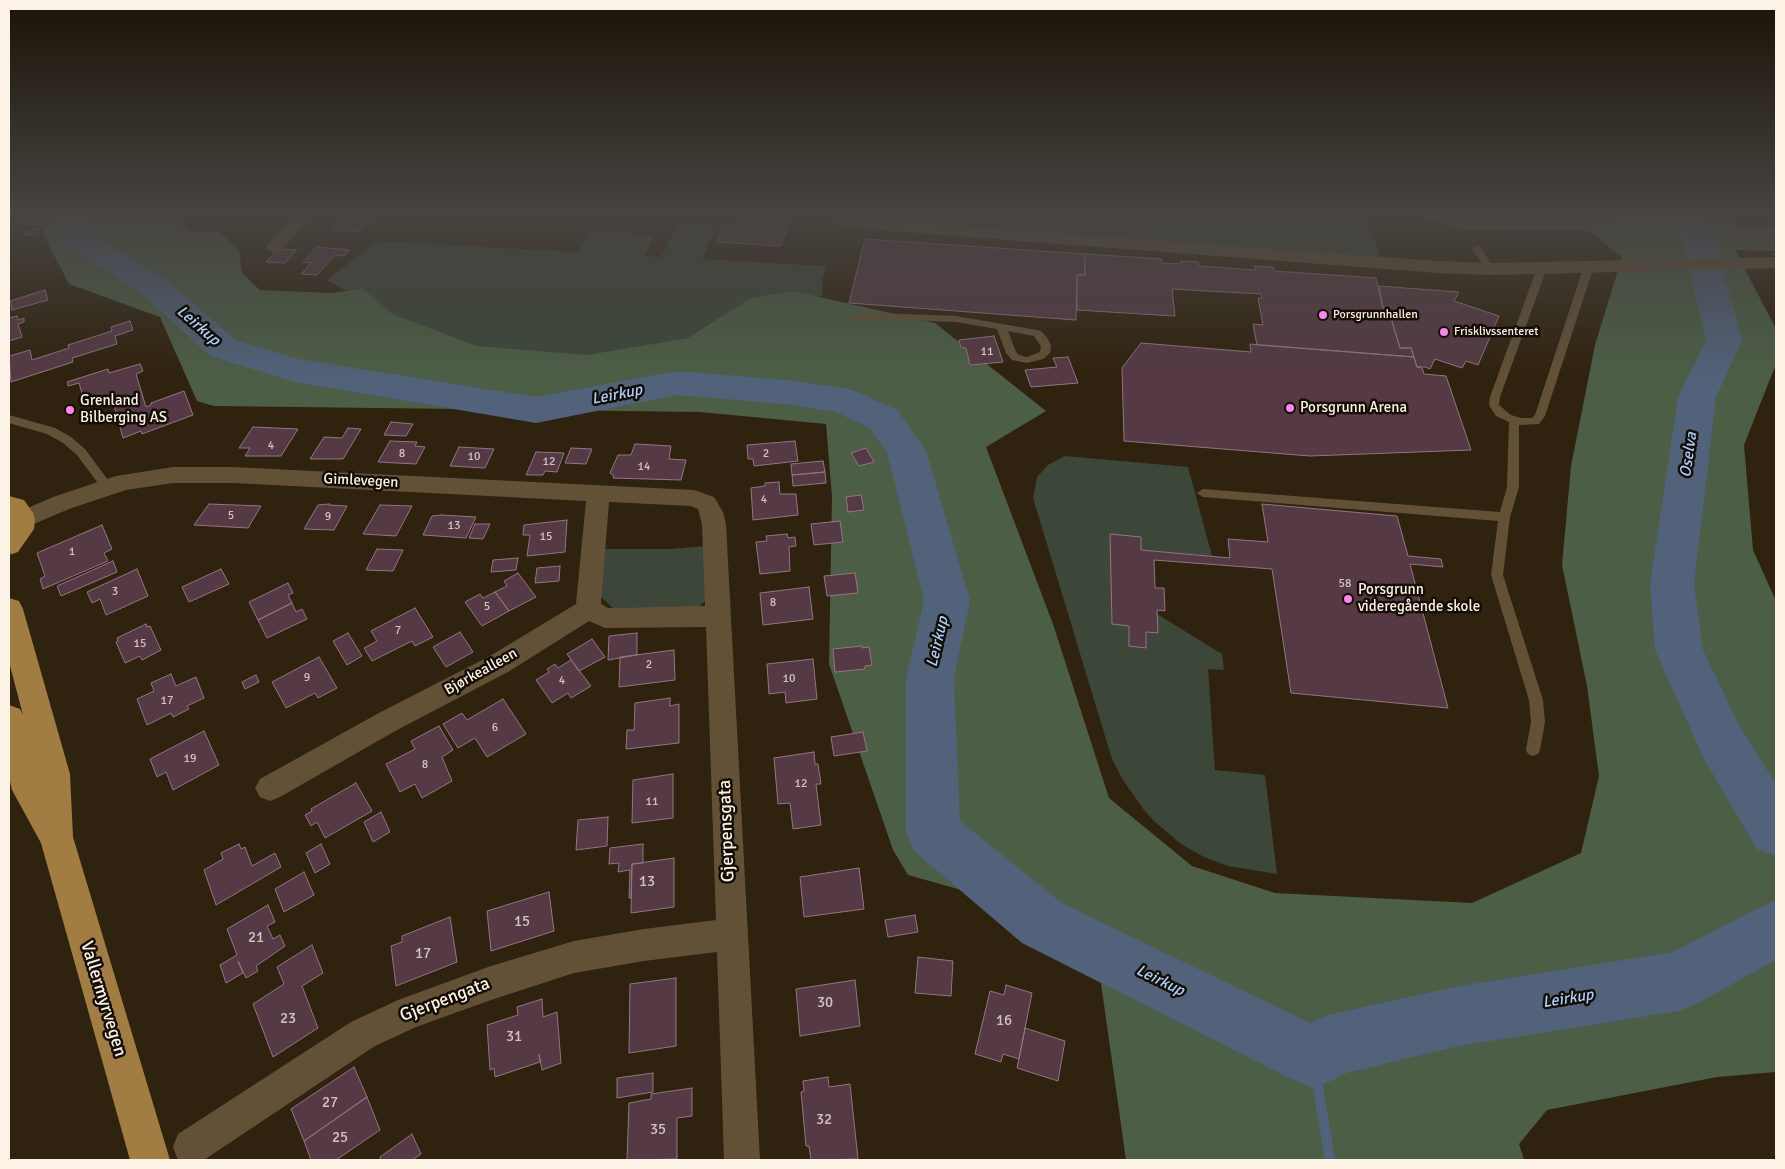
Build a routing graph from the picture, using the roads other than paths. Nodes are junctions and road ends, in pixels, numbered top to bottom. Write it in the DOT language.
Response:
graph roads {
  1 [pos="1542,268"];
  2 [pos="1484,269"];
  3 [pos="1491,269"];
  4 [pos="1514,269"];
  5 [pos="1588,269"];
  6 [pos="855,318"];
  7 [pos="1001,327"];
  8 [pos="9,419"];
  9 [pos="1514,420"];
  10 [pos="107,487"];
  11 [pos="1203,493"];
  12 [pos="598,494"];
  13 [pos="706,503"];
  14 [pos="16,513"];
  15 [pos="1504,517"];
  16 [pos="9,545"];
  17 [pos="9,609"];
  18 [pos="588,609"];
  19 [pos="718,616"];
  20 [pos="9,718"];
  21 [pos="1533,750"];
  22 [pos="270,788"];
  23 [pos="56,838"];
  24 [pos="731,934"];
  25 [pos="191,1147"];
  26 [pos="150,1160"];
  27 [pos="742,1160"];
  1 -- 9 [label="lane"];
  2 -- 3 [label="street"];
  3 -- 4 [label="street"];
  5 -- 9 [label="lane"];
  6 -- 7 [label="lane"];
  7 -- 7 [label="lane"];
  8 -- 10 [label="lane"];
  9 -- 15 [label="lane"];
  10 -- 12 [label="street, Gimlevegen"];
  10 -- 14 [label="street, Gimlevegen"];
  11 -- 15 [label="lane"];
  12 -- 13 [label="street, Gimlevegen"];
  12 -- 18 [label="street"];
  13 -- 19 [label="street, Gjerpensgata"];
  14 -- 16 [label="main road"];
  15 -- 21 [label="lane"];
  17 -- 23 [label="main road, Vallermyrvegen"];
  18 -- 19 [label="street"];
  18 -- 22 [label="street, Bjørkealleen"];
  19 -- 24 [label="street, Gjerpensgata"];
  20 -- 23 [label="main road, Vallermyrvegen"];
  23 -- 26 [label="main road, Vallermyrvegen"];
  24 -- 25 [label="street, Gjerpengata"];
  24 -- 27 [label="street, Gjerpensgata"];
}
